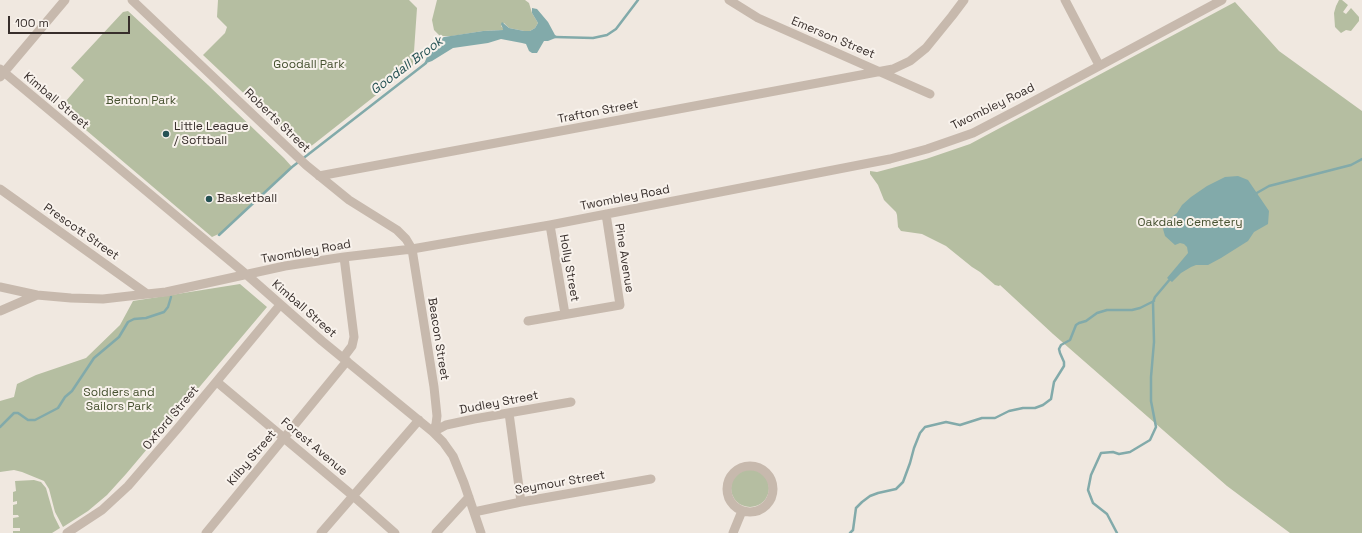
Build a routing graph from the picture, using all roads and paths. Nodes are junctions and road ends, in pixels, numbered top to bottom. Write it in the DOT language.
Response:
graph roads {
  1 [pos="65,0"];
  2 [pos="132,0"];
  3 [pos="728,0"];
  4 [pos="964,0"];
  5 [pos="1065,0"];
  6 [pos="1222,0"];
  7 [pos="1099,65"];
  8 [pos="882,72"];
  9 [pos="1,73"];
  10 [pos="930,94"];
  11 [pos="319,176"];
  12 [pos="0,189"];
  13 [pos="606,214"];
  14 [pos="550,225"];
  15 [pos="412,249"];
  16 [pos="344,257"];
  17 [pos="247,275"];
  18 [pos="0,287"];
  19 [pos="147,294"];
  20 [pos="37,295"];
  21 [pos="280,305"];
  22 [pos="0,311"];
  23 [pos="565,314"];
  24 [pos="528,321"];
  25 [pos="345,360"];
  26 [pos="217,382"];
  27 [pos="570,402"];
  28 [pos="509,413"];
  29 [pos="419,420"];
  30 [pos="433,432"];
  31 [pos="285,438"];
  32 [pos="651,479"];
  33 [pos="352,495"];
  34 [pos="468,496"];
  35 [pos="522,502"];
  36 [pos="742,511"];
  37 [pos="474,512"];
  38 [pos="67,533"];
  39 [pos="206,533"];
  40 [pos="321,533"];
  41 [pos="394,533"];
  42 [pos="436,533"];
  43 [pos="481,533"];
  44 [pos="733,533"];
  1 -- 9 [label="street"];
  2 -- 11 [label="street, Roberts Street"];
  3 -- 8 [label="street, Emerson Street"];
  4 -- 8 [label="street, Trafton Street"];
  5 -- 7 [label="street"];
  6 -- 7 [label="street, Twombley Road"];
  7 -- 13 [label="street, Twombley Road"];
  8 -- 10 [label="street, Emerson Street"];
  8 -- 11 [label="street, Trafton Street"];
  9 -- 17 [label="street, Kimball Street"];
  11 -- 15 [label="street, Roberts Street"];
  12 -- 19 [label="street, Prescott Street"];
  13 -- 14 [label="street, Twombley Road"];
  13 -- 23 [label="street, Pine Avenue"];
  14 -- 15 [label="street, Twombley Road"];
  14 -- 23 [label="street, Holly Street"];
  15 -- 16 [label="street, Twombley Road"];
  15 -- 30 [label="street, Beacon Street"];
  16 -- 17 [label="street, Twombley Road"];
  16 -- 25 [label="street, Kilby Street"];
  17 -- 19 [label="street, Twombley Road"];
  17 -- 21 [label="street, Kimball Street"];
  18 -- 20 [label="street, Twombley Road"];
  19 -- 20 [label="street, Twombley Road"];
  20 -- 22 [label="street"];
  21 -- 25 [label="street, Kimball Street"];
  21 -- 26 [label="street, Oxford Street"];
  23 -- 24 [label="street"];
  25 -- 29 [label="street, Kimball Street"];
  25 -- 31 [label="street, Kilby Street"];
  26 -- 31 [label="street, Forest Avenue"];
  26 -- 38 [label="street, Oxford Street"];
  27 -- 28 [label="street, Dudley Street"];
  28 -- 30 [label="street, Dudley Street"];
  28 -- 35 [label="street"];
  29 -- 30 [label="street, Kimball Street"];
  29 -- 33 [label="street"];
  30 -- 34 [label="street, Kimball Street"];
  31 -- 33 [label="street, Forest Avenue"];
  31 -- 39 [label="street, Kilby Street"];
  32 -- 35 [label="street, Seymour Street"];
  33 -- 40 [label="street"];
  33 -- 41 [label="street, Forest Avenue"];
  34 -- 37 [label="street, Kimball Street"];
  34 -- 42 [label="street"];
  35 -- 37 [label="street, Seymour Street"];
  36 -- 36 [label="street"];
  36 -- 44 [label="street"];
  37 -- 43 [label="street, Kimball Street"];
}
